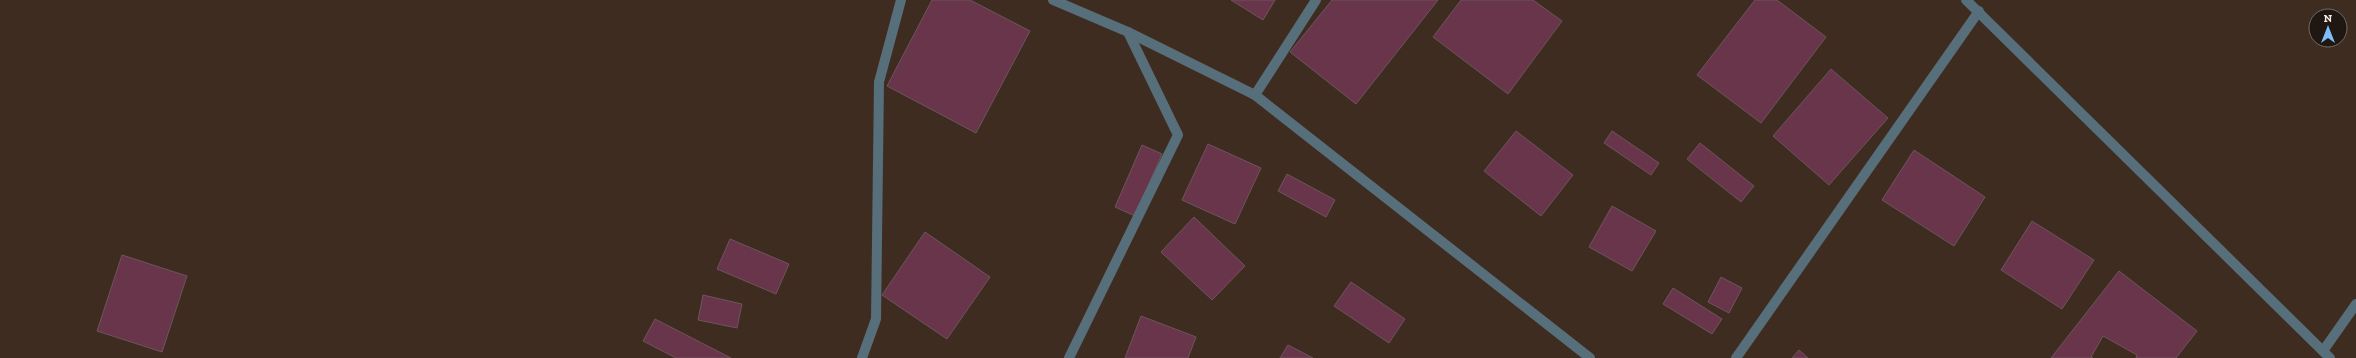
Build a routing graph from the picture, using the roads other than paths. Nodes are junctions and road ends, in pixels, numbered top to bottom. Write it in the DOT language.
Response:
graph roads {
  1 [pos="901,0"];
  2 [pos="1053,0"];
  3 [pos="1316,0"];
  4 [pos="1966,0"];
  5 [pos="1979,11"];
  6 [pos="1128,32"];
  7 [pos="1255,95"];
  8 [pos="2356,304"];
  9 [pos="2327,355"];
  10 [pos="862,358"];
  11 [pos="1069,358"];
  12 [pos="1590,358"];
  13 [pos="1736,358"];
  1 -- 10 [label="street"];
  2 -- 6 [label="street"];
  3 -- 7 [label="street"];
  4 -- 5 [label="street"];
  5 -- 9 [label="street"];
  5 -- 13 [label="street"];
  6 -- 7 [label="street"];
  6 -- 11 [label="street"];
  7 -- 12 [label="street"];
  8 -- 9 [label="street"];
}
